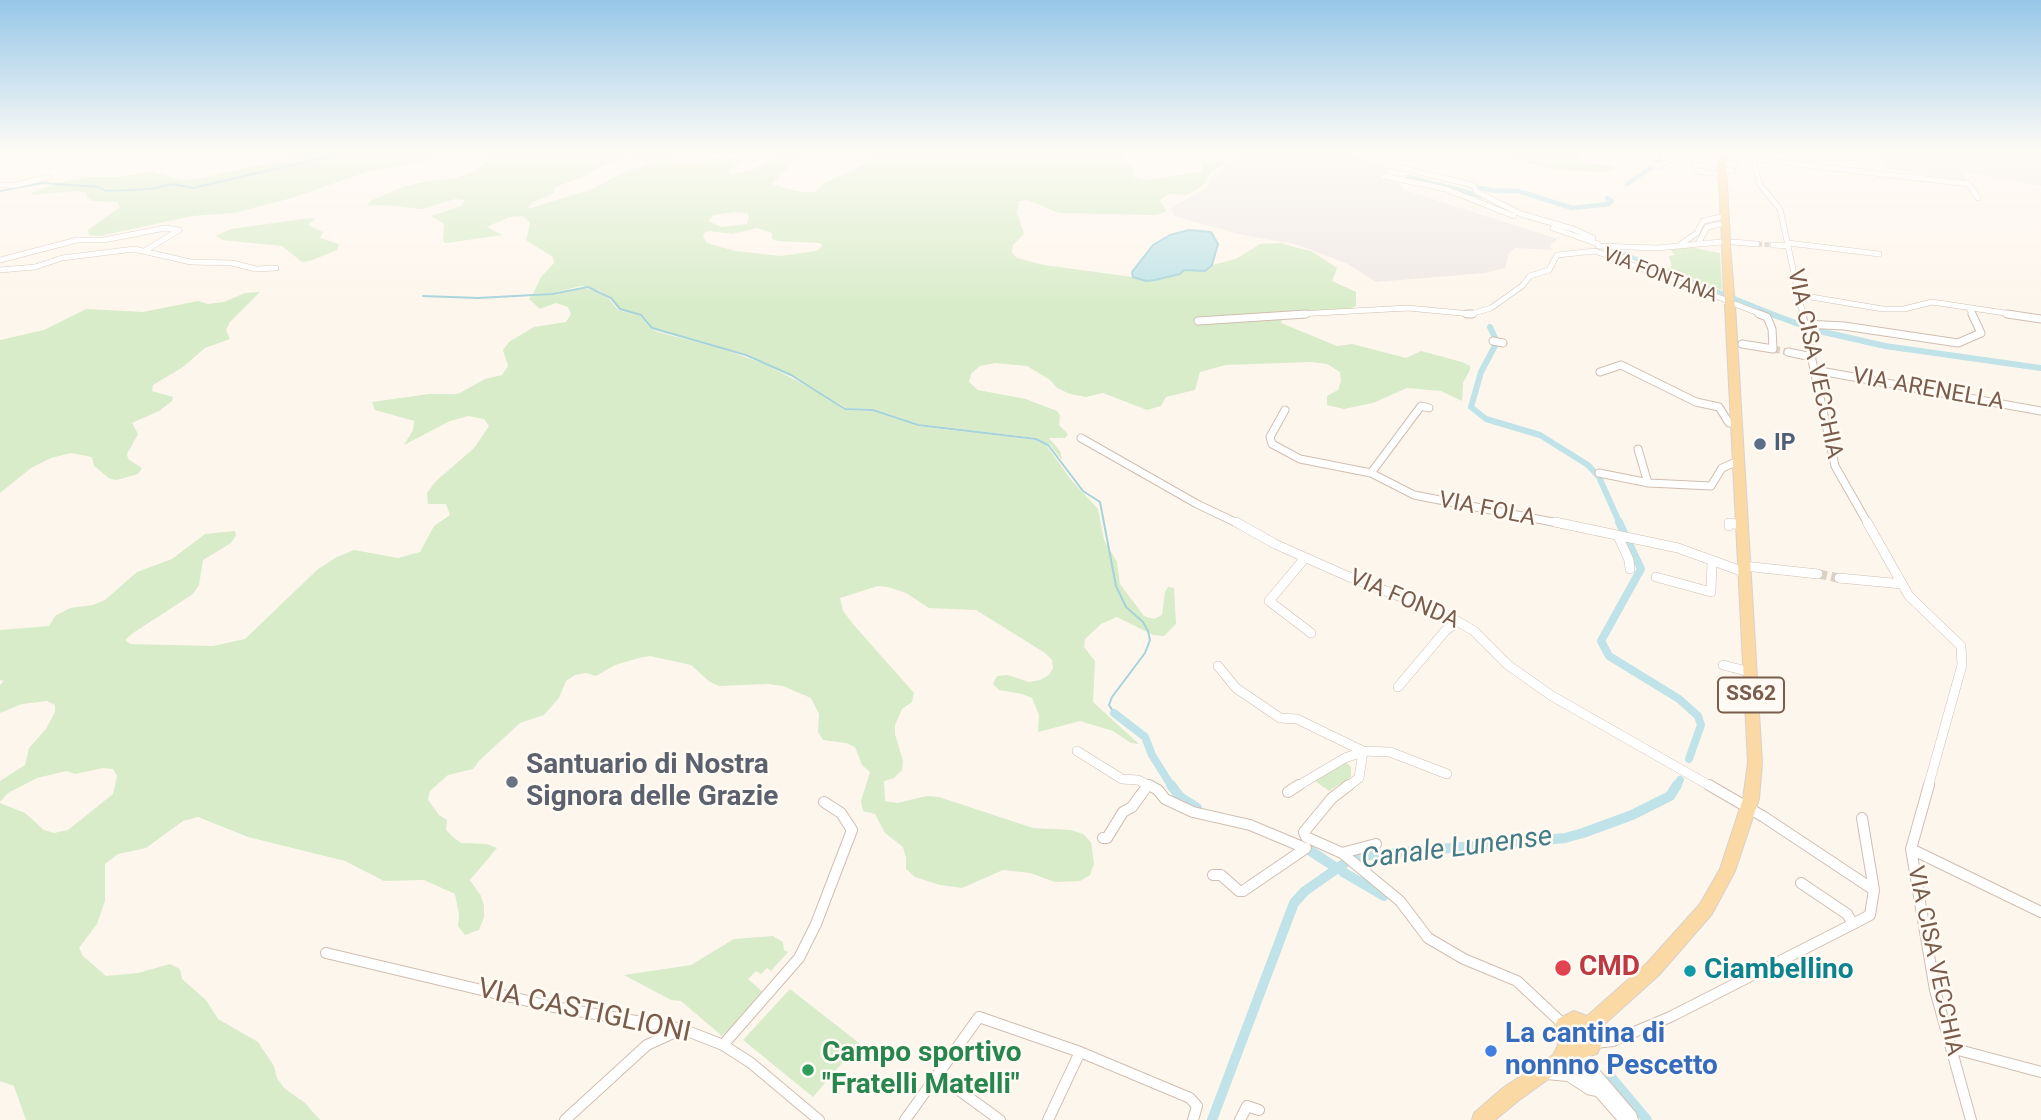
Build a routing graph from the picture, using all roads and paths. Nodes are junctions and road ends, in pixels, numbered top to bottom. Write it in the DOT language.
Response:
graph roads {
  1 [pos="1483,202"];
  2 [pos="1500,202"];
  3 [pos="1728,202"];
  4 [pos="1774,202"];
  5 [pos="1704,232"];
  6 [pos="1725,235"];
  7 [pos="1690,238"];
  8 [pos="1593,241"];
  9 [pos="1698,243"];
  10 [pos="1758,244"];
  11 [pos="1773,245"];
  12 [pos="1788,245"];
  13 [pos="1678,246"];
  14 [pos="146,250"];
  15 [pos="1595,251"];
  16 [pos="1879,254"];
  17 [pos="0,260"];
  18 [pos="276,268"];
  19 [pos="0,271"];
  20 [pos="1799,295"];
  21 [pos="1730,301"];
  22 [pos="1969,308"];
  23 [pos="2041,319"];
  24 [pos="1198,321"];
  25 [pos="1806,327"];
  26 [pos="1493,341"];
  27 [pos="1503,343"];
  28 [pos="1742,344"];
  29 [pos="1788,352"];
  30 [pos="1812,357"];
  31 [pos="1815,370"];
  32 [pos="1600,372"];
  33 [pos="1429,408"];
  34 [pos="1285,410"];
  35 [pos="2041,411"];
  36 [pos="1736,424"];
  37 [pos="1081,438"];
  38 [pos="1637,449"];
  39 [pos="1738,461"];
  40 [pos="1371,473"];
  41 [pos="1599,473"];
  42 [pos="1648,483"];
  43 [pos="1620,536"];
  44 [pos="1306,558"];
  45 [pos="1712,561"];
  46 [pos="1630,569"];
  47 [pos="1744,569"];
  48 [pos="1818,573"];
  49 [pos="1656,577"];
  50 [pos="1839,578"];
  51 [pos="1902,584"];
  52 [pos="1458,622"];
  53 [pos="1311,633"];
  54 [pos="1723,665"];
  55 [pos="1218,666"];
  56 [pos="1750,672"];
  57 [pos="1398,687"];
  58 [pos="1077,751"];
  59 [pos="1363,751"];
  60 [pos="1447,774"];
  61 [pos="1148,785"];
  62 [pos="1288,792"];
  63 [pos="824,802"];
  64 [pos="1747,809"];
  65 [pos="1862,818"];
  66 [pos="1103,838"];
  67 [pos="1376,844"];
  68 [pos="1308,846"];
  69 [pos="1911,849"];
  70 [pos="1342,853"];
  71 [pos="1213,875"];
  72 [pos="1801,883"];
  73 [pos="1874,890"];
  74 [pos="2041,912"];
  75 [pos="1853,924"];
  76 [pos="326,953"];
  77 [pos="1564,1025"];
  78 [pos="682,1028"];
  79 [pos="1583,1042"];
  80 [pos="723,1045"];
  81 [pos="1951,1048"];
  82 [pos="1080,1052"];
  83 [pos="1546,1070"];
  84 [pos="2041,1072"];
  85 [pos="938,1075"];
  86 [pos="1259,1110"];
  87 [pos="1624,1115"];
  88 [pos="565,1120"];
  89 [pos="819,1120"];
  90 [pos="905,1120"];
  91 [pos="1000,1120"];
  92 [pos="1048,1120"];
  93 [pos="1193,1120"];
  94 [pos="1240,1120"];
  95 [pos="1481,1120"];
  96 [pos="1971,1120"];
  1 -- 8 [label="street"];
  2 -- 8 [label="street"];
  3 -- 6 [label="main road, SS62"];
  4 -- 12 [label="street, VIA CISA VECCHIA"];
  5 -- 6 [label="street"];
  5 -- 6 [label="street"];
  5 -- 9 [label="street"];
  6 -- 7 [label="street"];
  6 -- 9 [label="street"];
  6 -- 10 [label="street"];
  6 -- 21 [label="main road, SS62"];
  7 -- 9 [label="street"];
  7 -- 13 [label="street"];
  8 -- 13 [label="street"];
  8 -- 15 [label="street"];
  9 -- 13 [label="street"];
  11 -- 12 [label="street"];
  12 -- 16 [label="street"];
  12 -- 20 [label="street, VIA CISA VECCHIA"];
  14 -- 17 [label="street"];
  14 -- 18 [label="street"];
  14 -- 19 [label="street"];
  15 -- 21 [label="street, VIA FONTANA"];
  15 -- 24 [label="street"];
  20 -- 22 [label="street"];
  20 -- 25 [label="street, VIA CISA VECCHIA"];
  21 -- 28 [label="street, VIA FONTANA"];
  21 -- 36 [label="main road, SS62"];
  22 -- 23 [label="street"];
  22 -- 25 [label="street"];
  25 -- 30 [label="street, VIA CISA VECCHIA"];
  26 -- 27 [label="street"];
  29 -- 30 [label="street"];
  30 -- 31 [label="street, VIA CISA VECCHIA"];
  31 -- 35 [label="street, VIA ARENELLA"];
  31 -- 51 [label="street, VIA CISA VECCHIA"];
  32 -- 36 [label="street"];
  33 -- 40 [label="street"];
  34 -- 40 [label="street, VIA FOLA"];
  36 -- 39 [label="main road, SS62"];
  37 -- 44 [label="street, VIA FONDA"];
  38 -- 42 [label="street"];
  39 -- 42 [label="street"];
  39 -- 47 [label="main road, SS62"];
  40 -- 43 [label="street, VIA FOLA"];
  41 -- 42 [label="street"];
  43 -- 45 [label="street, VIA FOLA"];
  43 -- 46 [label="street"];
  44 -- 52 [label="street, VIA FONDA"];
  44 -- 53 [label="street"];
  45 -- 47 [label="street, VIA FOLA"];
  45 -- 49 [label="street"];
  47 -- 48 [label="street, VIA FOLA"];
  47 -- 56 [label="main road, SS62"];
  50 -- 51 [label="street"];
  51 -- 69 [label="street, VIA CISA VECCHIA"];
  52 -- 57 [label="street"];
  52 -- 64 [label="street, VIA FONDA"];
  54 -- 56 [label="street"];
  55 -- 59 [label="street"];
  56 -- 64 [label="main road, SS62"];
  58 -- 61 [label="street"];
  59 -- 60 [label="street"];
  59 -- 62 [label="street"];
  59 -- 68 [label="street"];
  61 -- 66 [label="street"];
  61 -- 68 [label="street"];
  63 -- 80 [label="street"];
  64 -- 73 [label="street, VIA FONDA"];
  64 -- 79 [label="main road, SS62"];
  65 -- 73 [label="street"];
  67 -- 70 [label="street"];
  68 -- 70 [label="street"];
  68 -- 71 [label="street"];
  69 -- 74 [label="street"];
  69 -- 81 [label="street, VIA CISA VECCHIA"];
  70 -- 77 [label="street"];
  72 -- 75 [label="street"];
  73 -- 75 [label="street"];
  75 -- 79 [label="street"];
  76 -- 78 [label="street, VIA CASTIGLIONI"];
  77 -- 79 [label="main road"];
  78 -- 80 [label="street, VIA CASTIGLIONI"];
  78 -- 88 [label="street"];
  79 -- 83 [label="main road, SS62"];
  79 -- 87 [label="street"];
  80 -- 89 [label="street, VIA CASTIGLIONI"];
  81 -- 84 [label="street"];
  81 -- 96 [label="street, VIA CISA VECCHIA"];
  82 -- 85 [label="street"];
  82 -- 92 [label="street"];
  82 -- 93 [label="street"];
  83 -- 87 [label="street"];
  83 -- 95 [label="main road, SS62"];
  85 -- 90 [label="street"];
  85 -- 91 [label="street"];
  86 -- 94 [label="street"];
}
